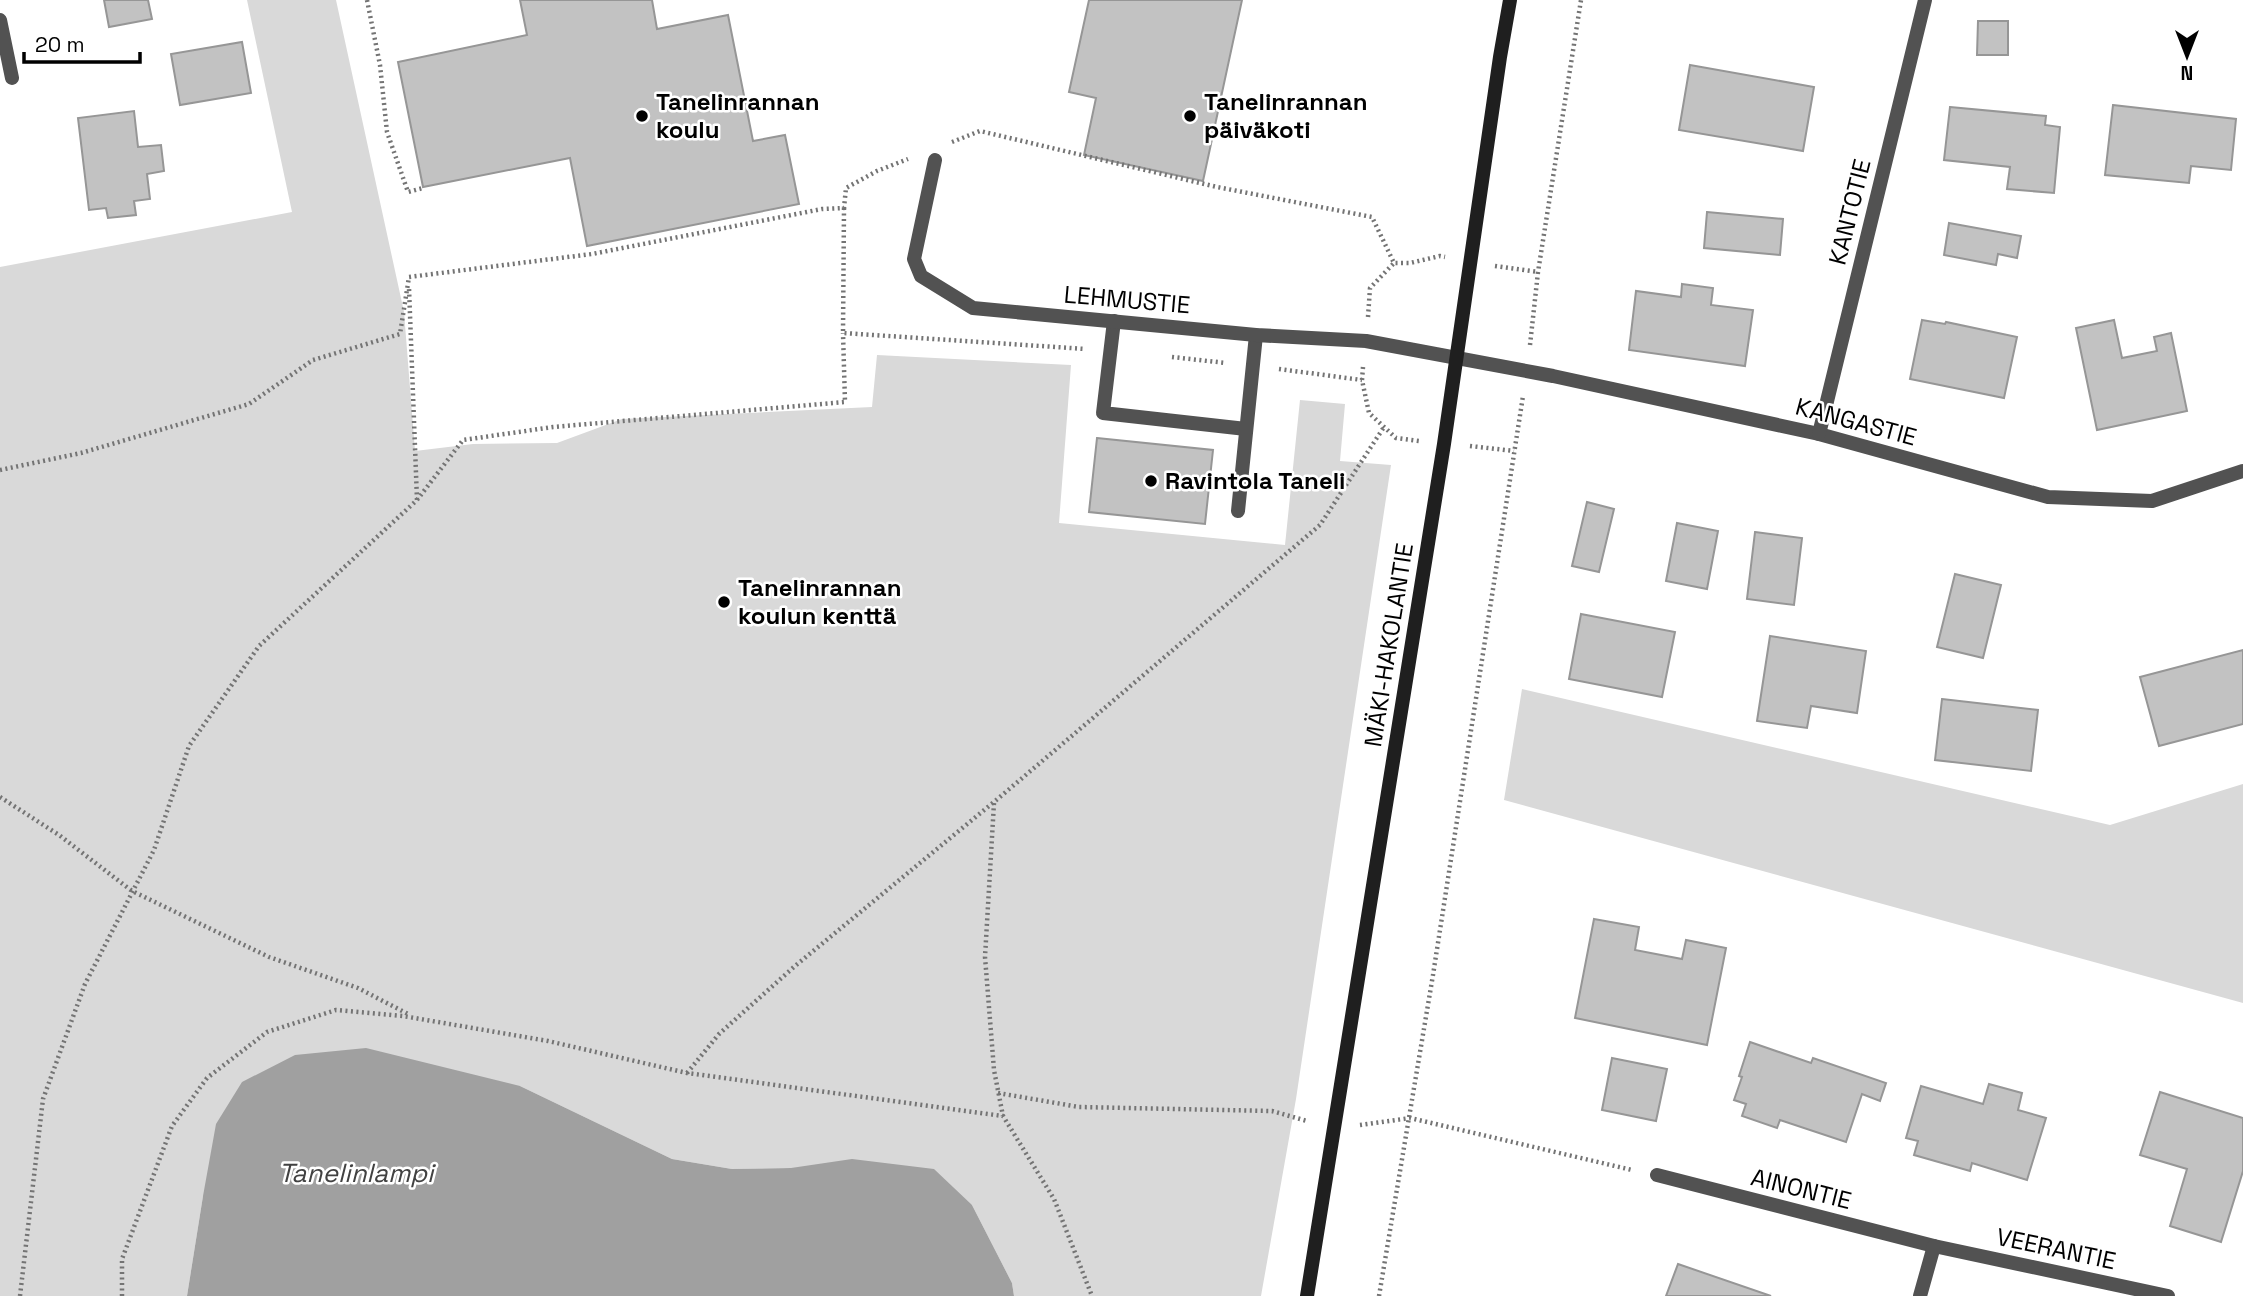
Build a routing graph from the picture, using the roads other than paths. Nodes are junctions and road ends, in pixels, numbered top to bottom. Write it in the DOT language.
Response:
graph roads {
  1 [pos="1510,0"];
  2 [pos="1925,0"];
  3 [pos="0,20"];
  4 [pos="12,78"];
  5 [pos="935,160"];
  6 [pos="1114,321"];
  7 [pos="1256,335"];
  8 [pos="1456,358"];
  9 [pos="1246,429"];
  10 [pos="1819,434"];
  11 [pos="2243,471"];
  12 [pos="1238,510"];
  13 [pos="1657,1175"];
  14 [pos="1934,1246"];
  15 [pos="1307,1296"];
  16 [pos="1920,1296"];
  17 [pos="2168,1296"];
  1 -- 8 [label="street, MÄKI-HAKOLANTIE"];
  2 -- 10 [label="street, KANTOTIE"];
  3 -- 4 [label="street"];
  5 -- 6 [label="street, LEHMUSTIE"];
  6 -- 7 [label="street, LEHMUSTIE"];
  6 -- 9 [label="street"];
  7 -- 8 [label="street, LEHMUSTIE"];
  7 -- 9 [label="street"];
  8 -- 10 [label="street, KANGASTIE"];
  8 -- 15 [label="street, MÄKI-HAKOLANTIE"];
  9 -- 12 [label="street"];
  10 -- 11 [label="street, KANGASTIE"];
  13 -- 14 [label="street, AINONTIE"];
  14 -- 16 [label="street"];
  14 -- 17 [label="street, VEERANTIE"];
}
